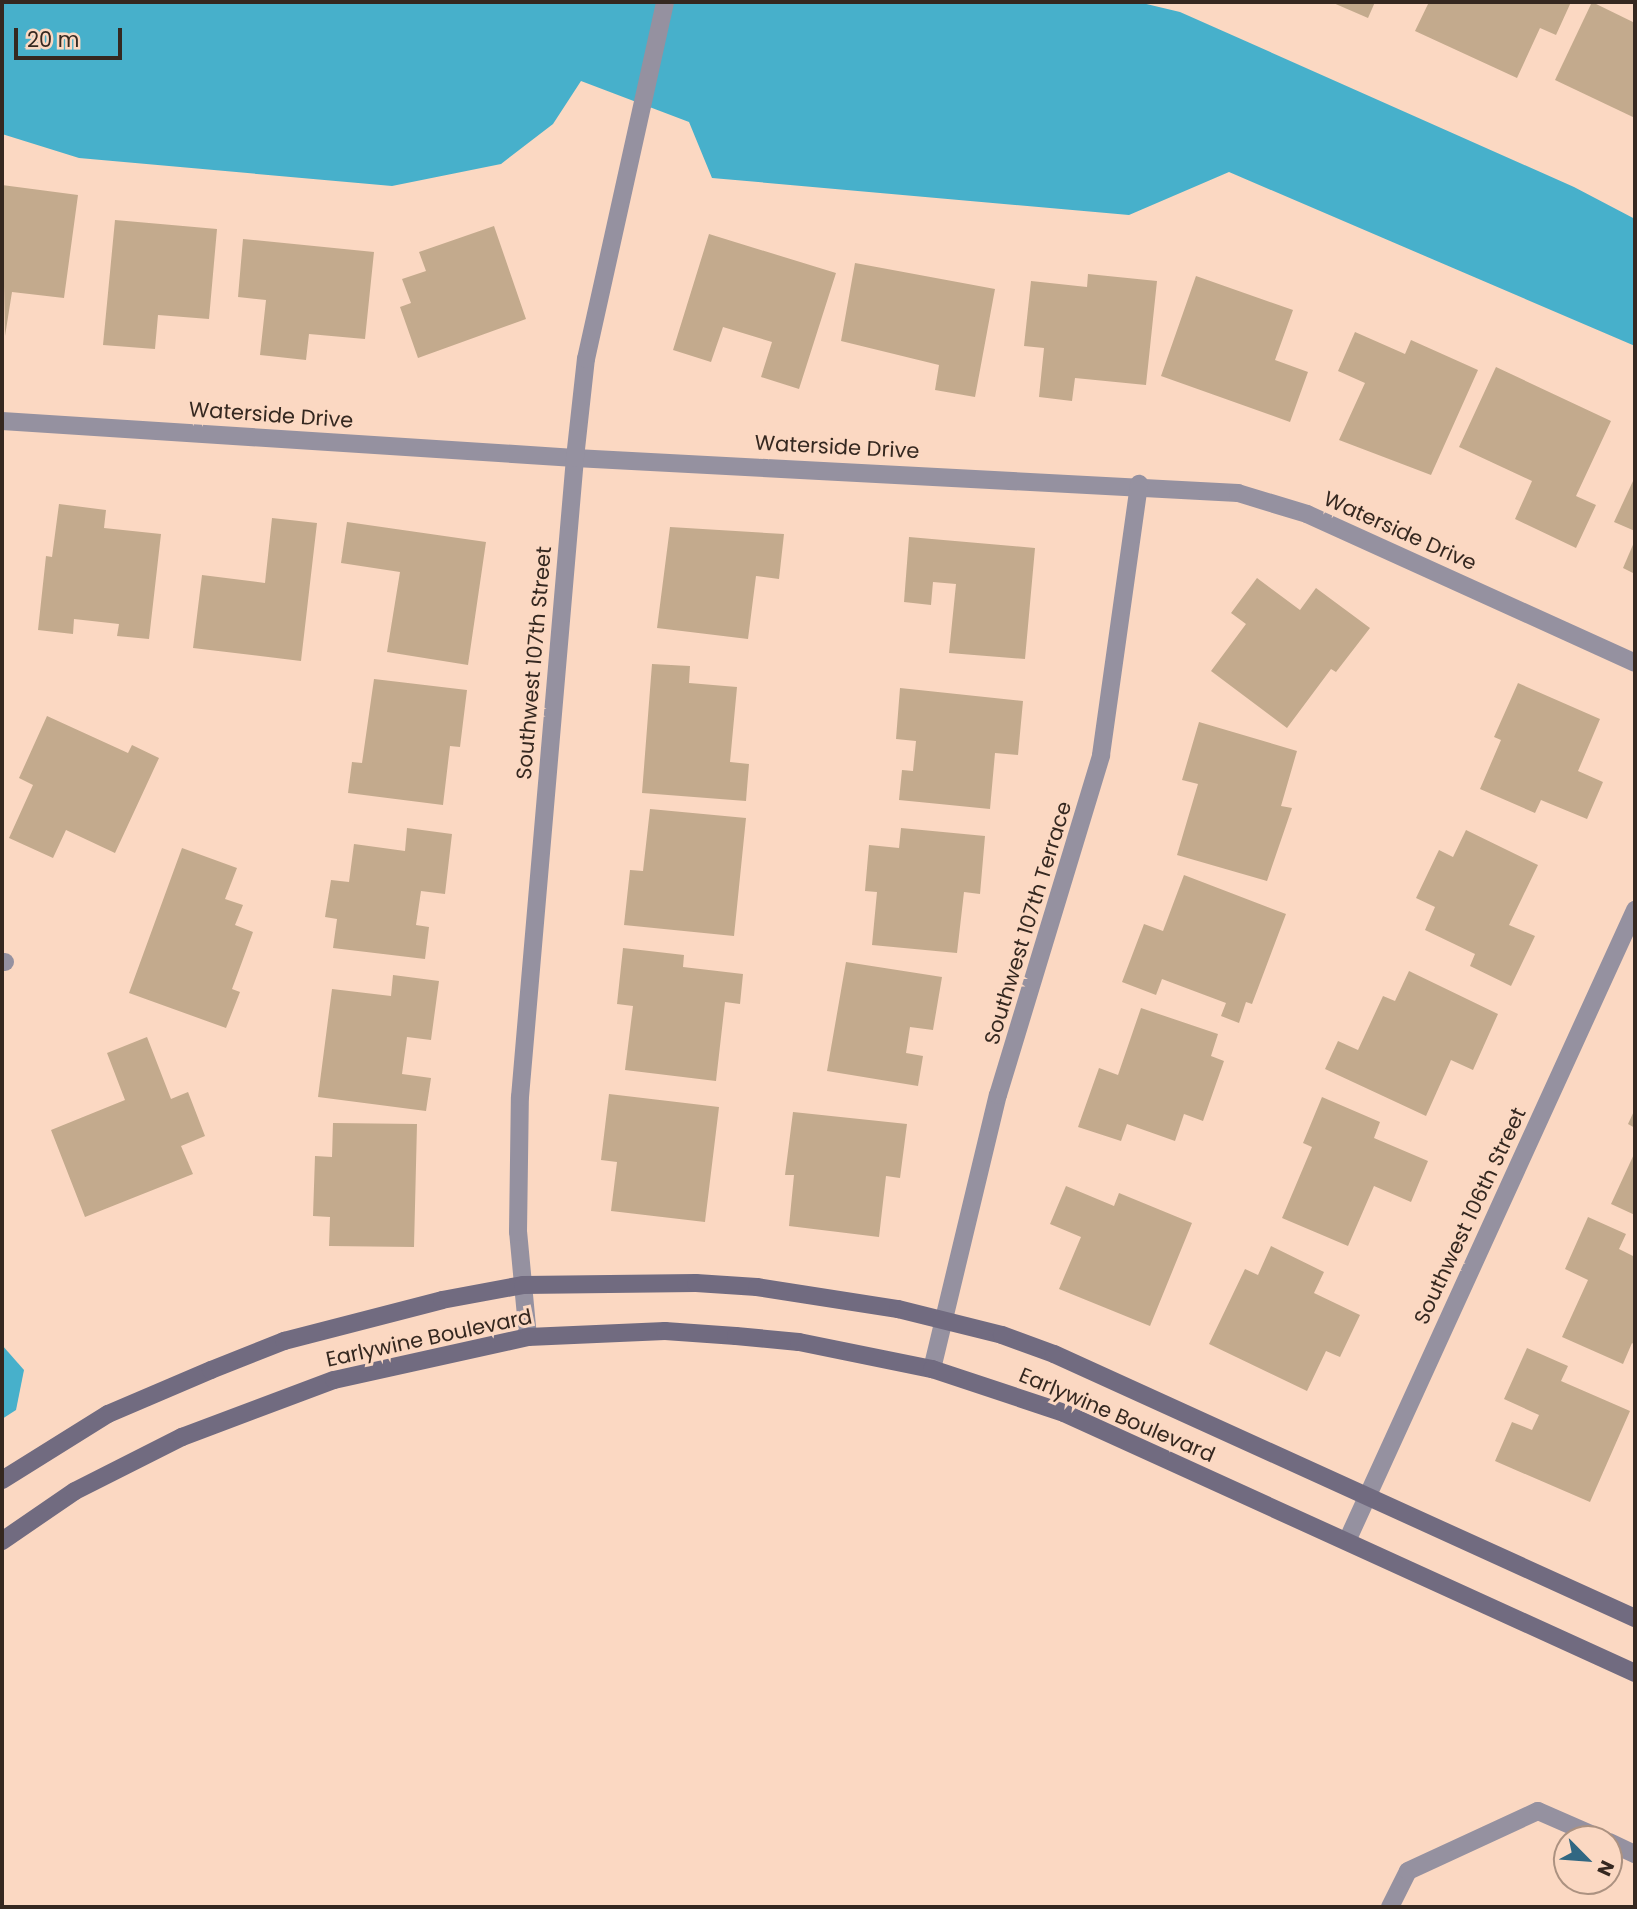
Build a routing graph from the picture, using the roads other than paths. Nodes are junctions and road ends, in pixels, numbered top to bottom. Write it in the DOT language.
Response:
graph roads {
  1 [pos="665,2"];
  2 [pos="2,421"];
  3 [pos="575,457"];
  4 [pos="1139,484"];
  5 [pos="1635,663"];
  6 [pos="1635,910"];
  7 [pos="523,1285"];
  8 [pos="941,1319"];
  9 [pos="528,1337"];
  10 [pos="932,1369"];
  11 [pos="2,1480"];
  12 [pos="1368,1494"];
  13 [pos="2,1541"];
  14 [pos="1347,1541"];
  15 [pos="1635,1618"];
  16 [pos="1635,1673"];
  17 [pos="1570,1825"];
  18 [pos="1390,1907"];
  1 -- 3 [label="street, Southwest 107th Street"];
  2 -- 3 [label="street, Waterside Drive"];
  3 -- 4 [label="street, Waterside Drive"];
  3 -- 7 [label="street, Southwest 107th Street"];
  4 -- 5 [label="street, Waterside Drive"];
  4 -- 8 [label="street, Southwest 107th Terrace"];
  6 -- 12 [label="street, Southwest 106th Street"];
  7 -- 8 [label="street, Earlywine Boulevard"];
  7 -- 9 [label="street, Southwest 107th Street"];
  7 -- 11 [label="street, Earlywine Boulevard"];
  8 -- 10 [label="street, Southwest 107th Terrace"];
  8 -- 12 [label="street, Earlywine Boulevard"];
  9 -- 10 [label="street, Earlywine Boulevard"];
  9 -- 13 [label="street, Earlywine Boulevard"];
  10 -- 14 [label="street, Earlywine Boulevard"];
  12 -- 14 [label="street, Southwest 106th Street"];
  12 -- 15 [label="street, Earlywine Boulevard"];
  14 -- 16 [label="street, Earlywine Boulevard"];
  17 -- 18 [label="street"];
}
